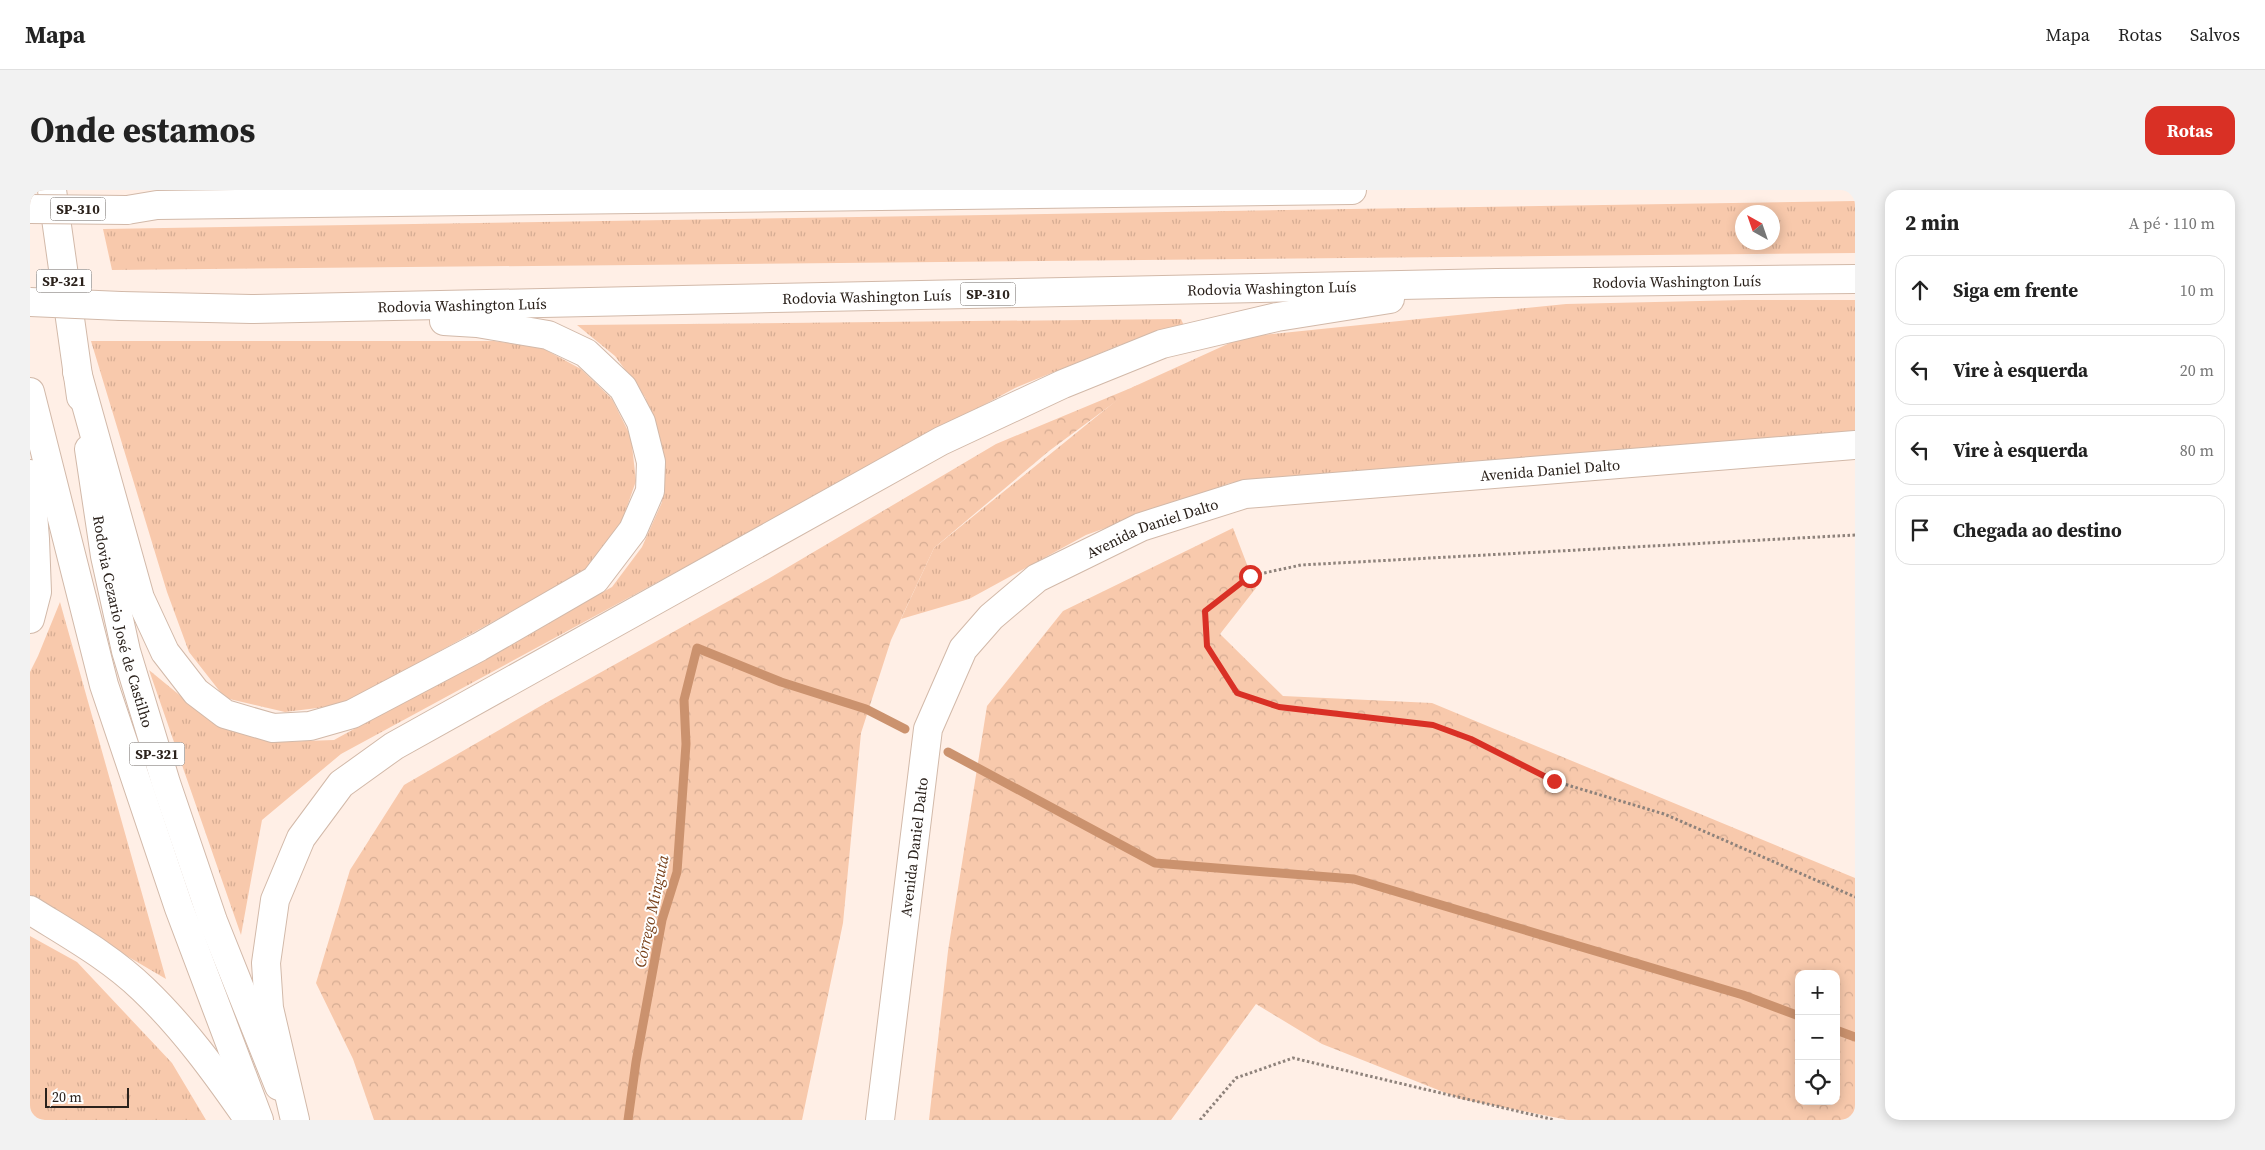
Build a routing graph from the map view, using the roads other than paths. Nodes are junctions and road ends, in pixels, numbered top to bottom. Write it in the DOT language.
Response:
graph roads {
  1 [pos="52,190"];
  2 [pos="288,190"];
  3 [pos="1352,190"];
  4 [pos="157,205"];
  5 [pos="30,209"];
  6 [pos="1855,279"];
  7 [pos="1496,283"];
  8 [pos="30,302"];
  9 [pos="251,309"];
  10 [pos="77,372"];
  11 [pos="30,392"];
  12 [pos="1855,445"];
  13 [pos="30,474"];
  14 [pos="30,620"];
  15 [pos="30,910"];
  16 [pos="249,1120"];
  17 [pos="259,1120"];
  18 [pos="294,1120"];
  19 [pos="880,1120"];
  1 -- 10 [label="main road, Rodovia Cezario José de Castilho / SP-321"];
  2 -- 4 [label="main road"];
  3 -- 4 [label="main road, SP-310"];
  4 -- 5 [label="main road, SP-310, bridge"];
  6 -- 7 [label="main road, Rodovia Washington Luís / SP-310"];
  7 -- 9 [label="main road, Rodovia Washington Luís / SP-310"];
  7 -- 18 [label="main road"];
  8 -- 9 [label="main road, Rodovia Washington Luís / SP-310, bridge"];
  9 -- 10 [label="main road"];
  10 -- 18 [label="main road, Rodovia Cezario José de Castilho / SP-321"];
  11 -- 17 [label="main road, Rodovia Cezario José de Castilho / SP-321"];
  12 -- 19 [label="main road, Avenida Daniel Dalto"];
  13 -- 14 [label="main road"];
  15 -- 16 [label="main road"];
}
